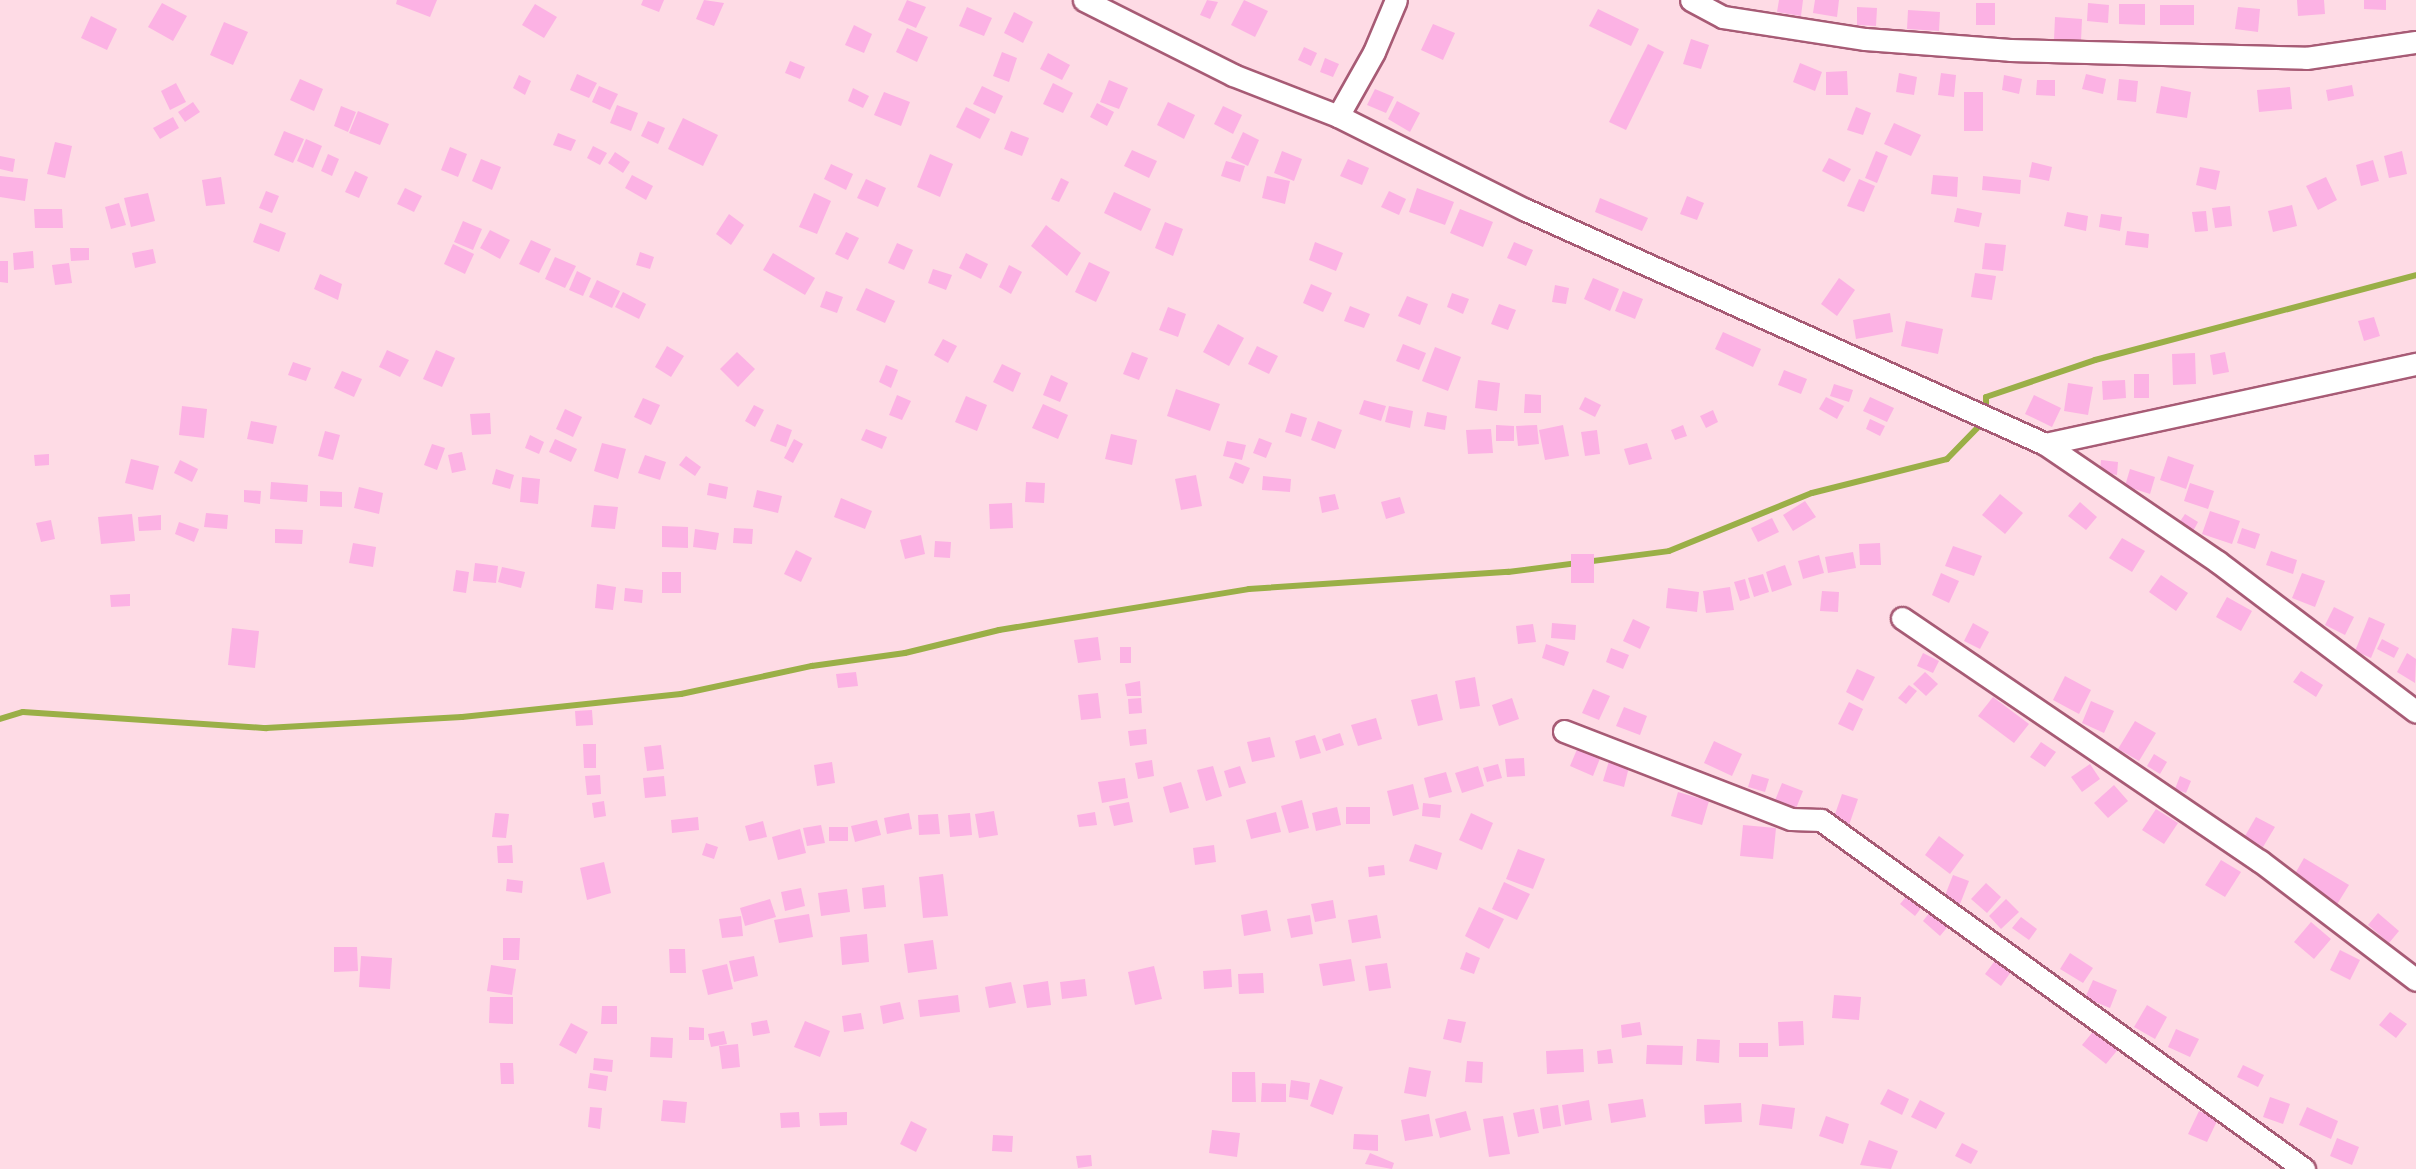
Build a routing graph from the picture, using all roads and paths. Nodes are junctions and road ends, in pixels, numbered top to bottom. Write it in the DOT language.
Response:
graph roads {
  1 [pos="1084,0"];
  2 [pos="1396,0"];
  3 [pos="1691,0"];
  4 [pos="2416,42"];
  5 [pos="1338,116"];
  6 [pos="2416,364"];
  7 [pos="2045,443"];
  8 [pos="1902,618"];
  9 [pos="2416,712"];
  10 [pos="1564,731"];
  11 [pos="2416,980"];
  12 [pos="2304,1169"];
  1 -- 5 [label="street"];
  2 -- 5 [label="street"];
  3 -- 4 [label="street"];
  5 -- 7 [label="street"];
  6 -- 7 [label="street"];
  7 -- 9 [label="street"];
  8 -- 11 [label="street"];
  10 -- 12 [label="street"];
}
